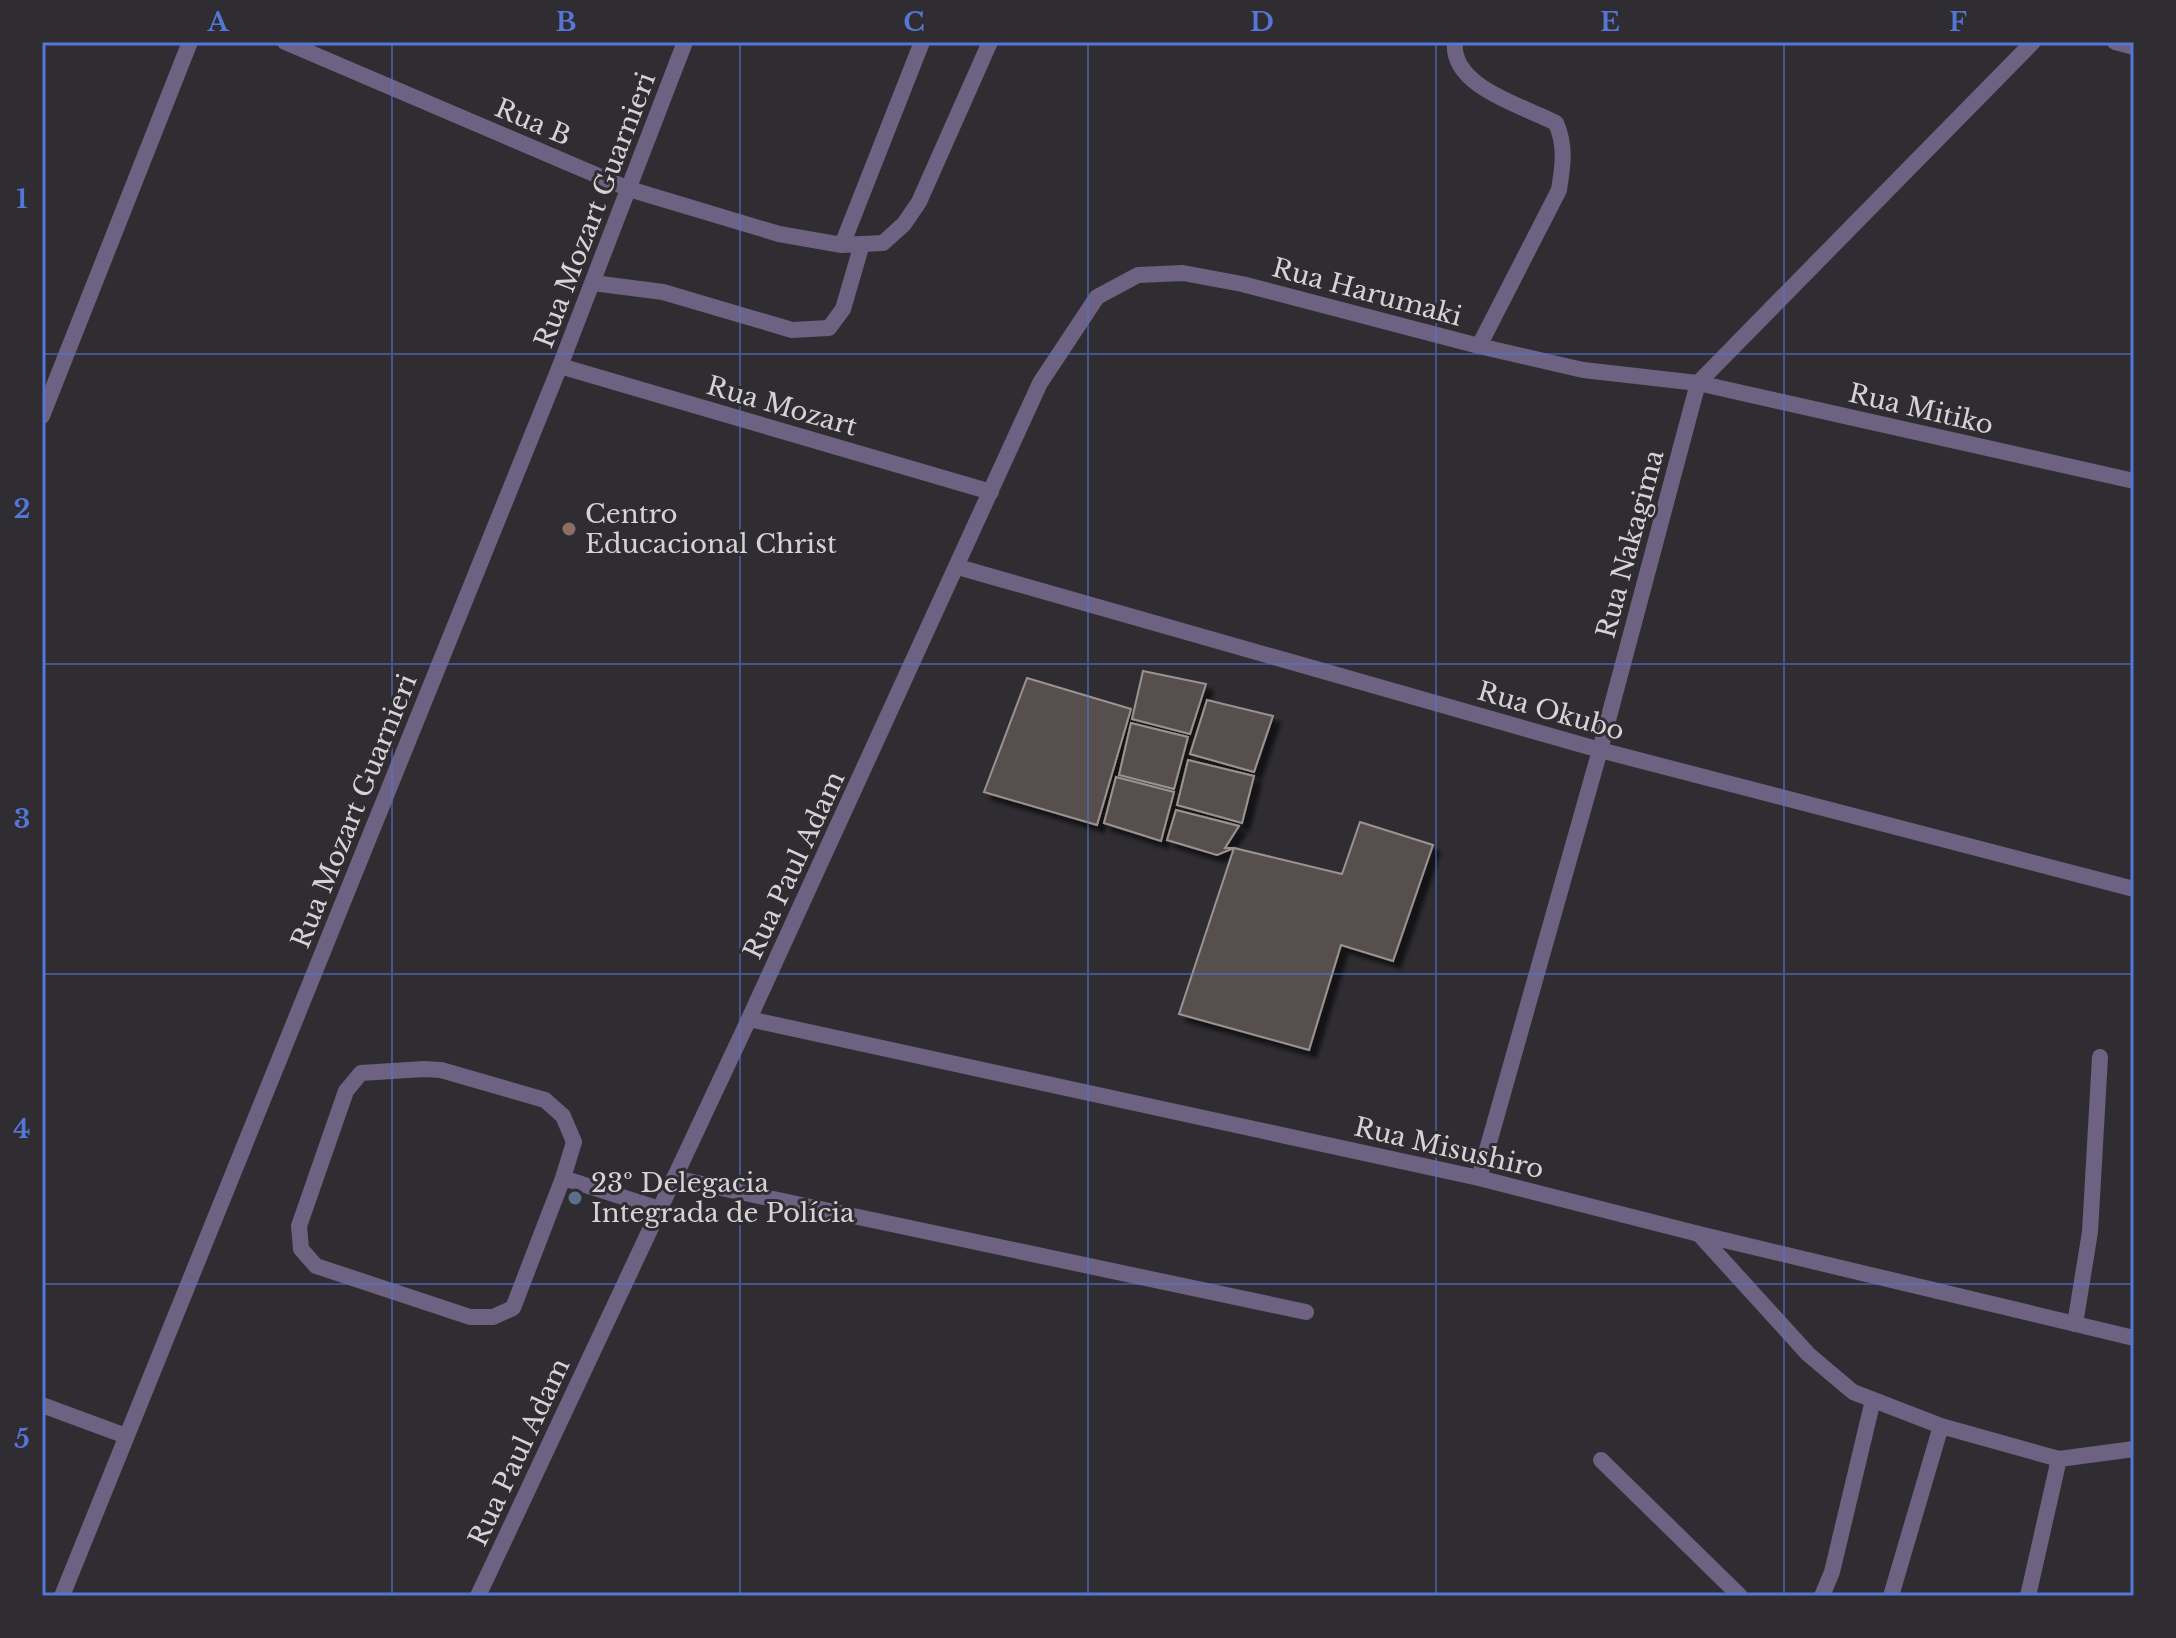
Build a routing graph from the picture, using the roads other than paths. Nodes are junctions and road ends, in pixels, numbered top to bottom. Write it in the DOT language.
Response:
graph roads {
  1 [pos="190,42"];
  2 [pos="285,42"];
  3 [pos="685,42"];
  4 [pos="922,42"];
  5 [pos="990,42"];
  6 [pos="1455,42"];
  7 [pos="2033,42"];
  8 [pos="2115,42"];
  9 [pos="2134,47"];
  10 [pos="629,189"];
  11 [pos="862,244"];
  12 [pos="842,245"];
  13 [pos="593,283"];
  14 [pos="1242,284"];
  15 [pos="1479,346"];
  16 [pos="560,366"];
  17 [pos="1698,383"];
  18 [pos="42,416"];
  19 [pos="2134,481"];
  20 [pos="991,492"];
  21 [pos="958,567"];
  22 [pos="1600,750"];
  23 [pos="2134,889"];
  24 [pos="749,1019"];
  25 [pos="2100,1057"];
  26 [pos="563,1178"];
  27 [pos="674,1178"];
  28 [pos="1479,1178"];
  29 [pos="660,1209"];
  30 [pos="1699,1234"];
  31 [pos="1306,1312"];
  32 [pos="2075,1324"];
  33 [pos="2134,1338"];
  34 [pos="1873,1400"];
  35 [pos="42,1405"];
  36 [pos="1941,1426"];
  37 [pos="126,1436"];
  38 [pos="2134,1449"];
  39 [pos="2059,1459"];
  40 [pos="1601,1460"];
  41 [pos="62,1596"];
  42 [pos="478,1596"];
  43 [pos="1740,1596"];
  44 [pos="1822,1596"];
  45 [pos="1891,1596"];
  46 [pos="2028,1596"];
  1 -- 18 [label="street"];
  2 -- 10 [label="street, Rua B"];
  3 -- 10 [label="street, Rua Mozart Guarnieri"];
  4 -- 12 [label="street"];
  5 -- 11 [label="street, Rua B"];
  6 -- 15 [label="street, Rua Harumaki"];
  7 -- 17 [label="street, Rua Nakagima"];
  8 -- 9 [label="street"];
  10 -- 12 [label="street, Rua B"];
  10 -- 13 [label="street, Rua Mozart Guarnieri"];
  11 -- 12 [label="street, Rua B"];
  11 -- 13 [label="street"];
  13 -- 16 [label="street, Rua Mozart Guarnieri"];
  14 -- 15 [label="street, Rua Harumaki"];
  14 -- 20 [label="street, Rua Paul Adam"];
  15 -- 17 [label="street, Rua Harumaki"];
  16 -- 20 [label="street, Rua Mozart"];
  16 -- 37 [label="street, Rua Mozart Guarnieri"];
  17 -- 19 [label="street, Rua Mitiko"];
  17 -- 22 [label="street, Rua Nakagima"];
  20 -- 21 [label="street, Rua Paul Adam"];
  21 -- 22 [label="street, Rua Okubo"];
  21 -- 24 [label="street, Rua Paul Adam"];
  22 -- 23 [label="street, Rua Okubo"];
  22 -- 28 [label="street, Rua Nakagima"];
  24 -- 27 [label="street, Rua Paul Adam"];
  24 -- 28 [label="street, Rua Misushiro"];
  25 -- 32 [label="street"];
  26 -- 26 [label="street"];
  26 -- 29 [label="street"];
  27 -- 29 [label="street, Rua Paul Adam"];
  27 -- 31 [label="street"];
  28 -- 30 [label="street, Rua Misushiro"];
  29 -- 42 [label="street, Rua Paul Adam"];
  30 -- 32 [label="street, Rua Misushiro"];
  30 -- 34 [label="street"];
  32 -- 33 [label="street, Rua Misushiro"];
  34 -- 36 [label="street"];
  34 -- 44 [label="street"];
  35 -- 37 [label="street"];
  36 -- 39 [label="street"];
  36 -- 45 [label="street"];
  37 -- 41 [label="street, Rua Mozart Guarnieri"];
  38 -- 39 [label="street"];
  39 -- 46 [label="street"];
  40 -- 43 [label="street"];
}
